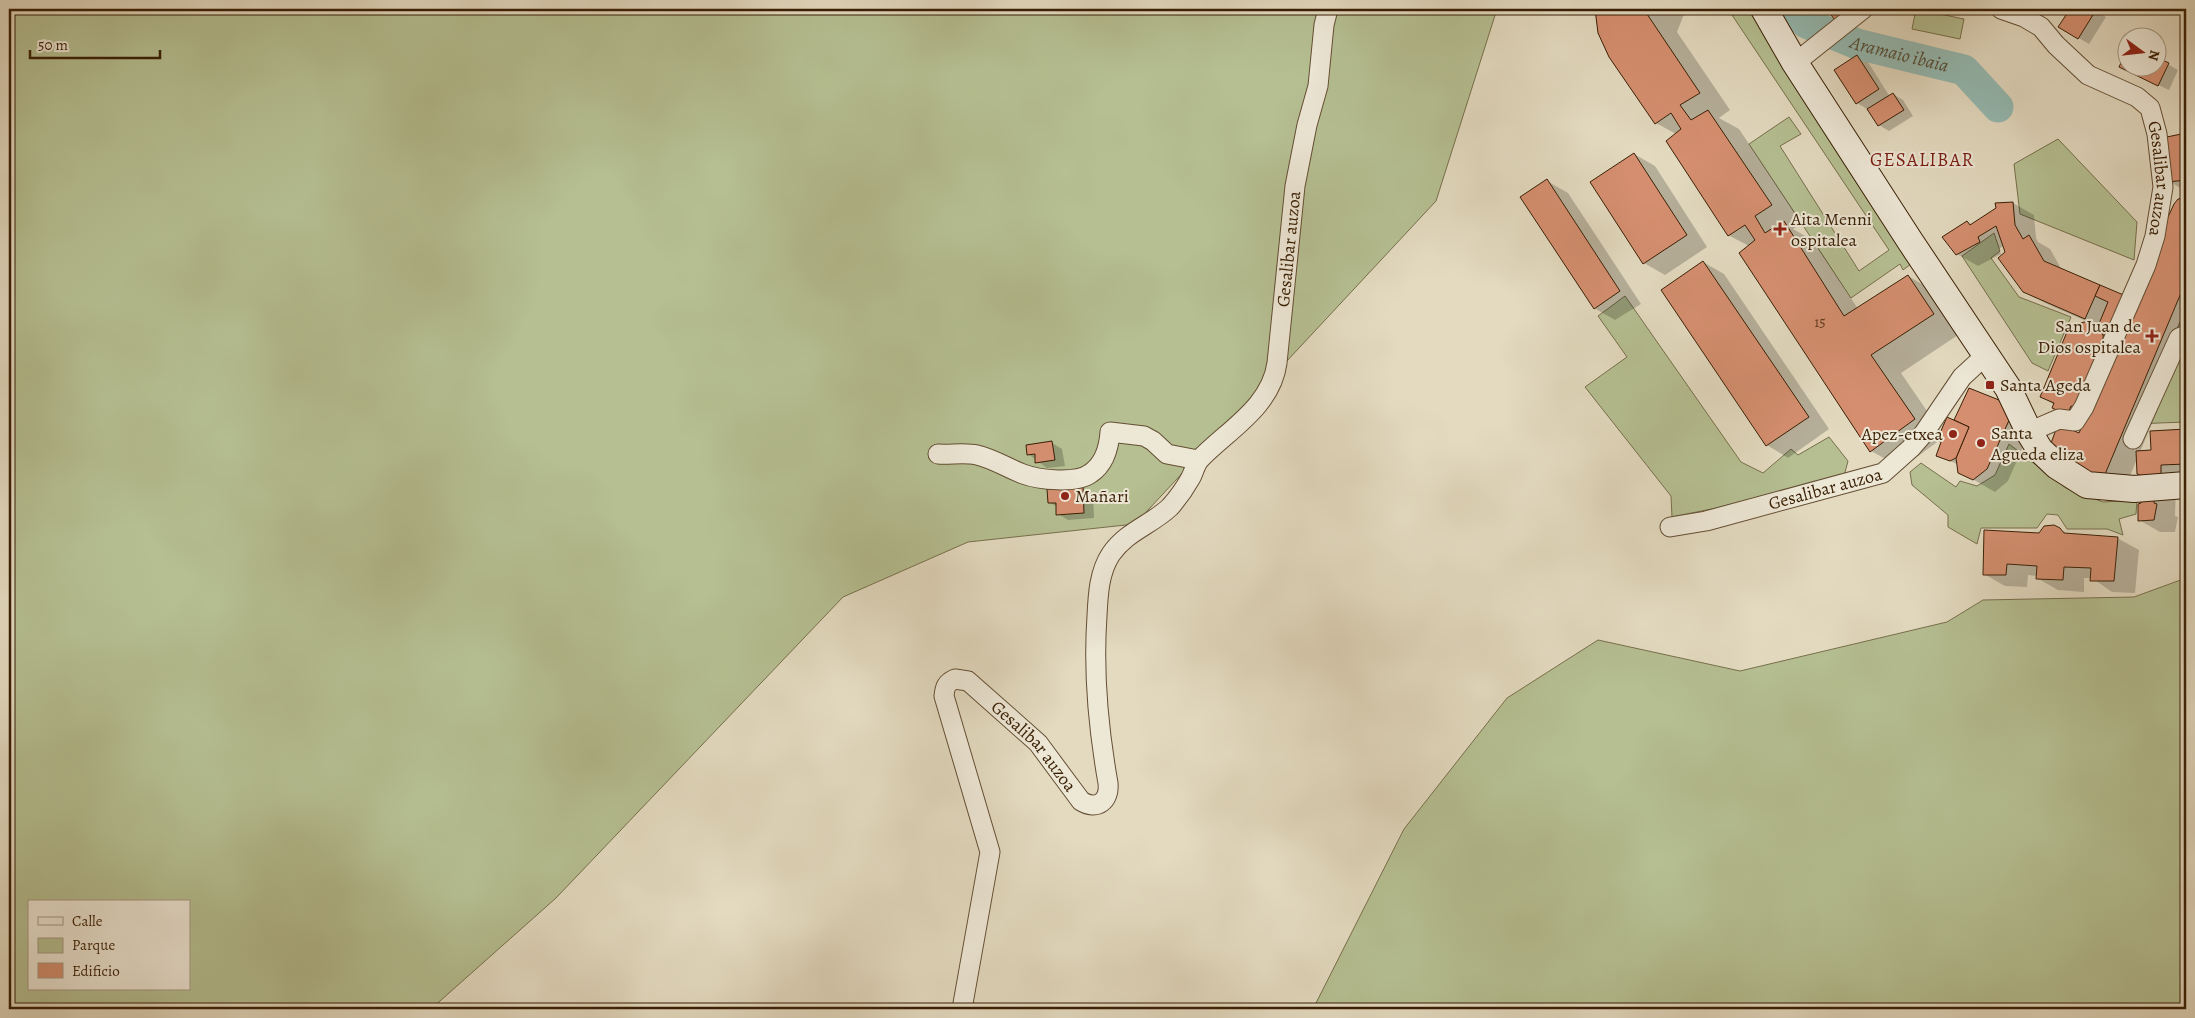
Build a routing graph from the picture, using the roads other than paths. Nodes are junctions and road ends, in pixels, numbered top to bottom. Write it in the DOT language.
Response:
graph roads {
  1 [pos="1328,9"];
  2 [pos="1764,9"];
  3 [pos="1863,9"];
  4 [pos="2001,9"];
  5 [pos="2036,15"];
  6 [pos="1795,63"];
  7 [pos="2186,335"];
  8 [pos="1987,354"];
  9 [pos="2029,432"];
  10 [pos="2133,439"];
  11 [pos="938,454"];
  12 [pos="1198,460"];
  13 [pos="2186,485"];
  14 [pos="1670,527"];
  15 [pos="962,1009"];
  1 -- 12 [label="street, Gesalibar auzoa"];
  2 -- 6 [label="main road"];
  3 -- 6 [label="street"];
  4 -- 5 [label="street, Gesalibar auzoa"];
  5 -- 9 [label="street, Gesalibar auzoa"];
  6 -- 8 [label="main road"];
  7 -- 10 [label="street"];
  8 -- 9 [label="main road"];
  8 -- 14 [label="street, Gesalibar auzoa"];
  9 -- 13 [label="main road"];
  11 -- 12 [label="street"];
  12 -- 15 [label="street, Gesalibar auzoa"];
}
